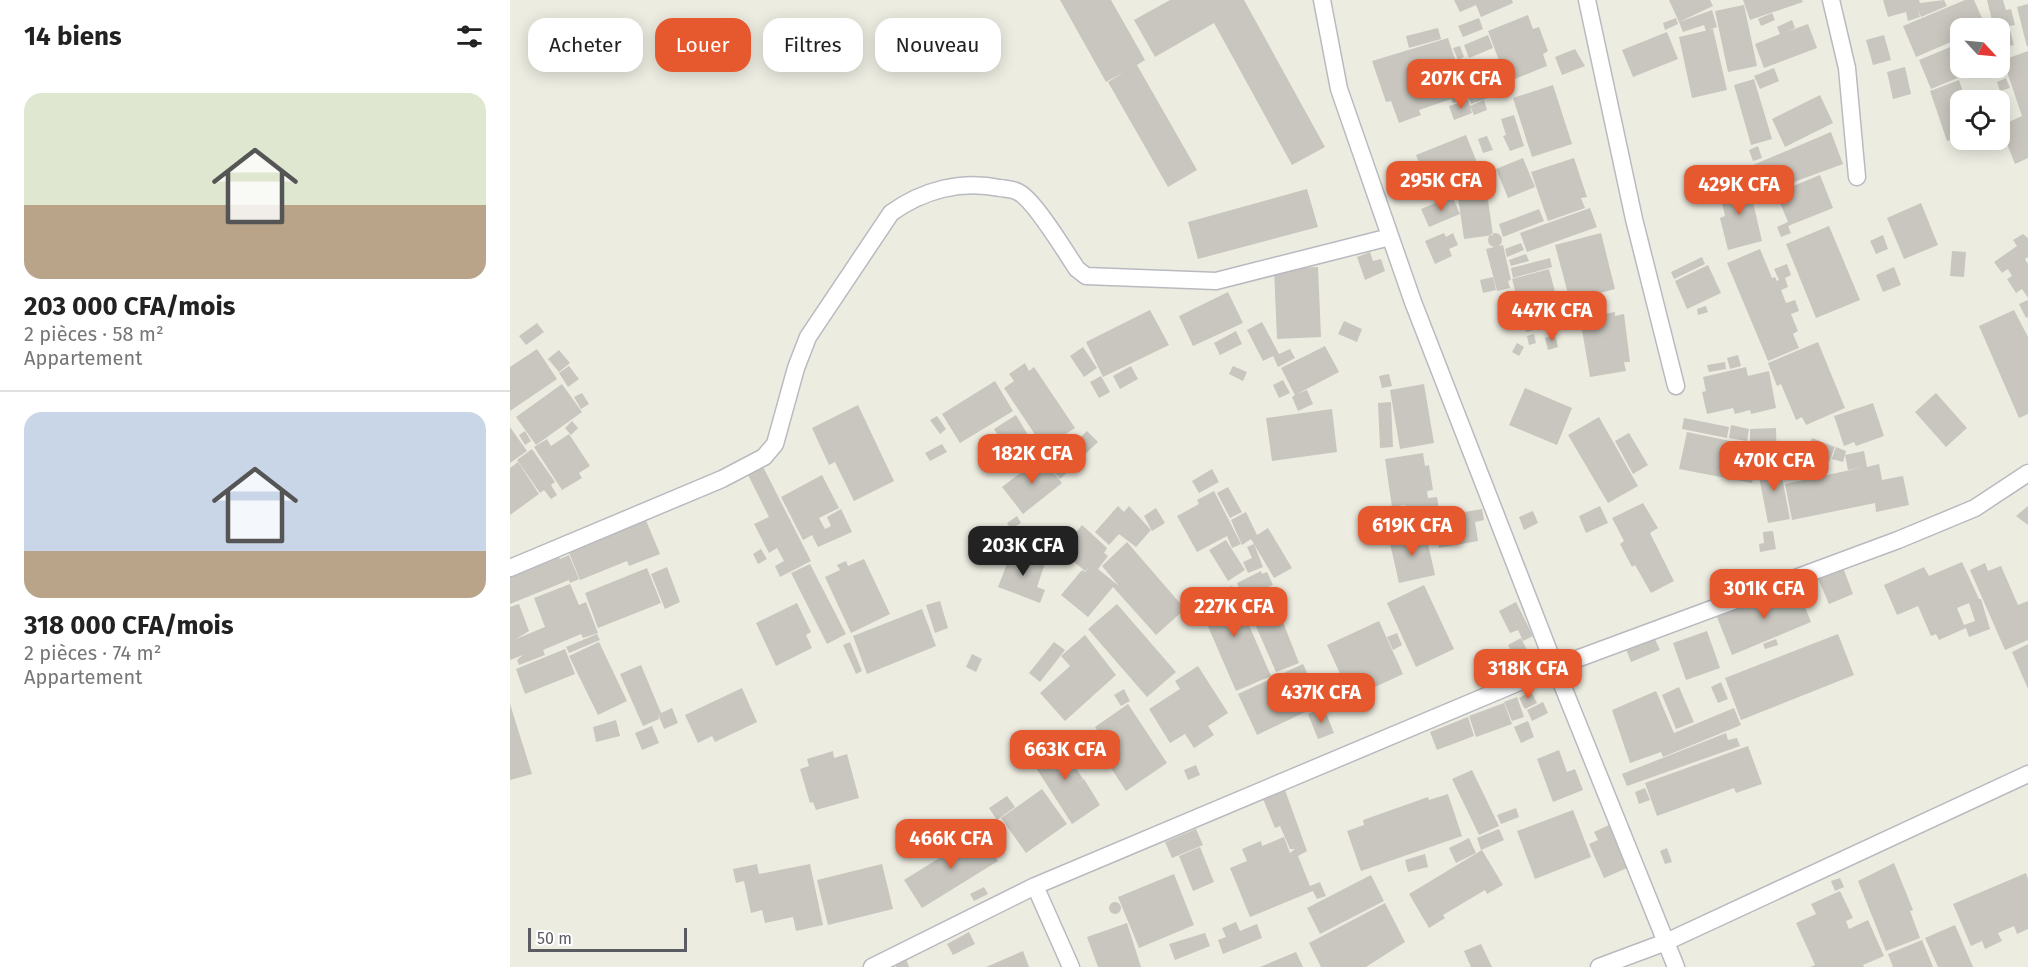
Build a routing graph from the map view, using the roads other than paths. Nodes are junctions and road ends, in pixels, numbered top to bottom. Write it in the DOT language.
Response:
graph roads {
  1 [pos="1322,0"];
  2 [pos="1587,0"];
  3 [pos="1831,0"];
  4 [pos="1857,177"];
  5 [pos="1390,237"];
  6 [pos="1676,386"];
  7 [pos="2028,473"];
  8 [pos="510,568"];
  9 [pos="1555,667"];
  10 [pos="2028,774"];
  11 [pos="1035,886"];
  12 [pos="1666,942"];
  13 [pos="872,967"];
  14 [pos="1071,967"];
  15 [pos="1599,967"];
  16 [pos="1676,967"];
  1 -- 5 [label="street"];
  2 -- 6 [label="street"];
  3 -- 4 [label="street"];
  5 -- 8 [label="street"];
  5 -- 9 [label="street"];
  7 -- 9 [label="street"];
  9 -- 11 [label="street"];
  9 -- 12 [label="street"];
  10 -- 12 [label="street"];
  11 -- 13 [label="street"];
  11 -- 14 [label="street"];
  12 -- 15 [label="street"];
  12 -- 16 [label="street"];
}
